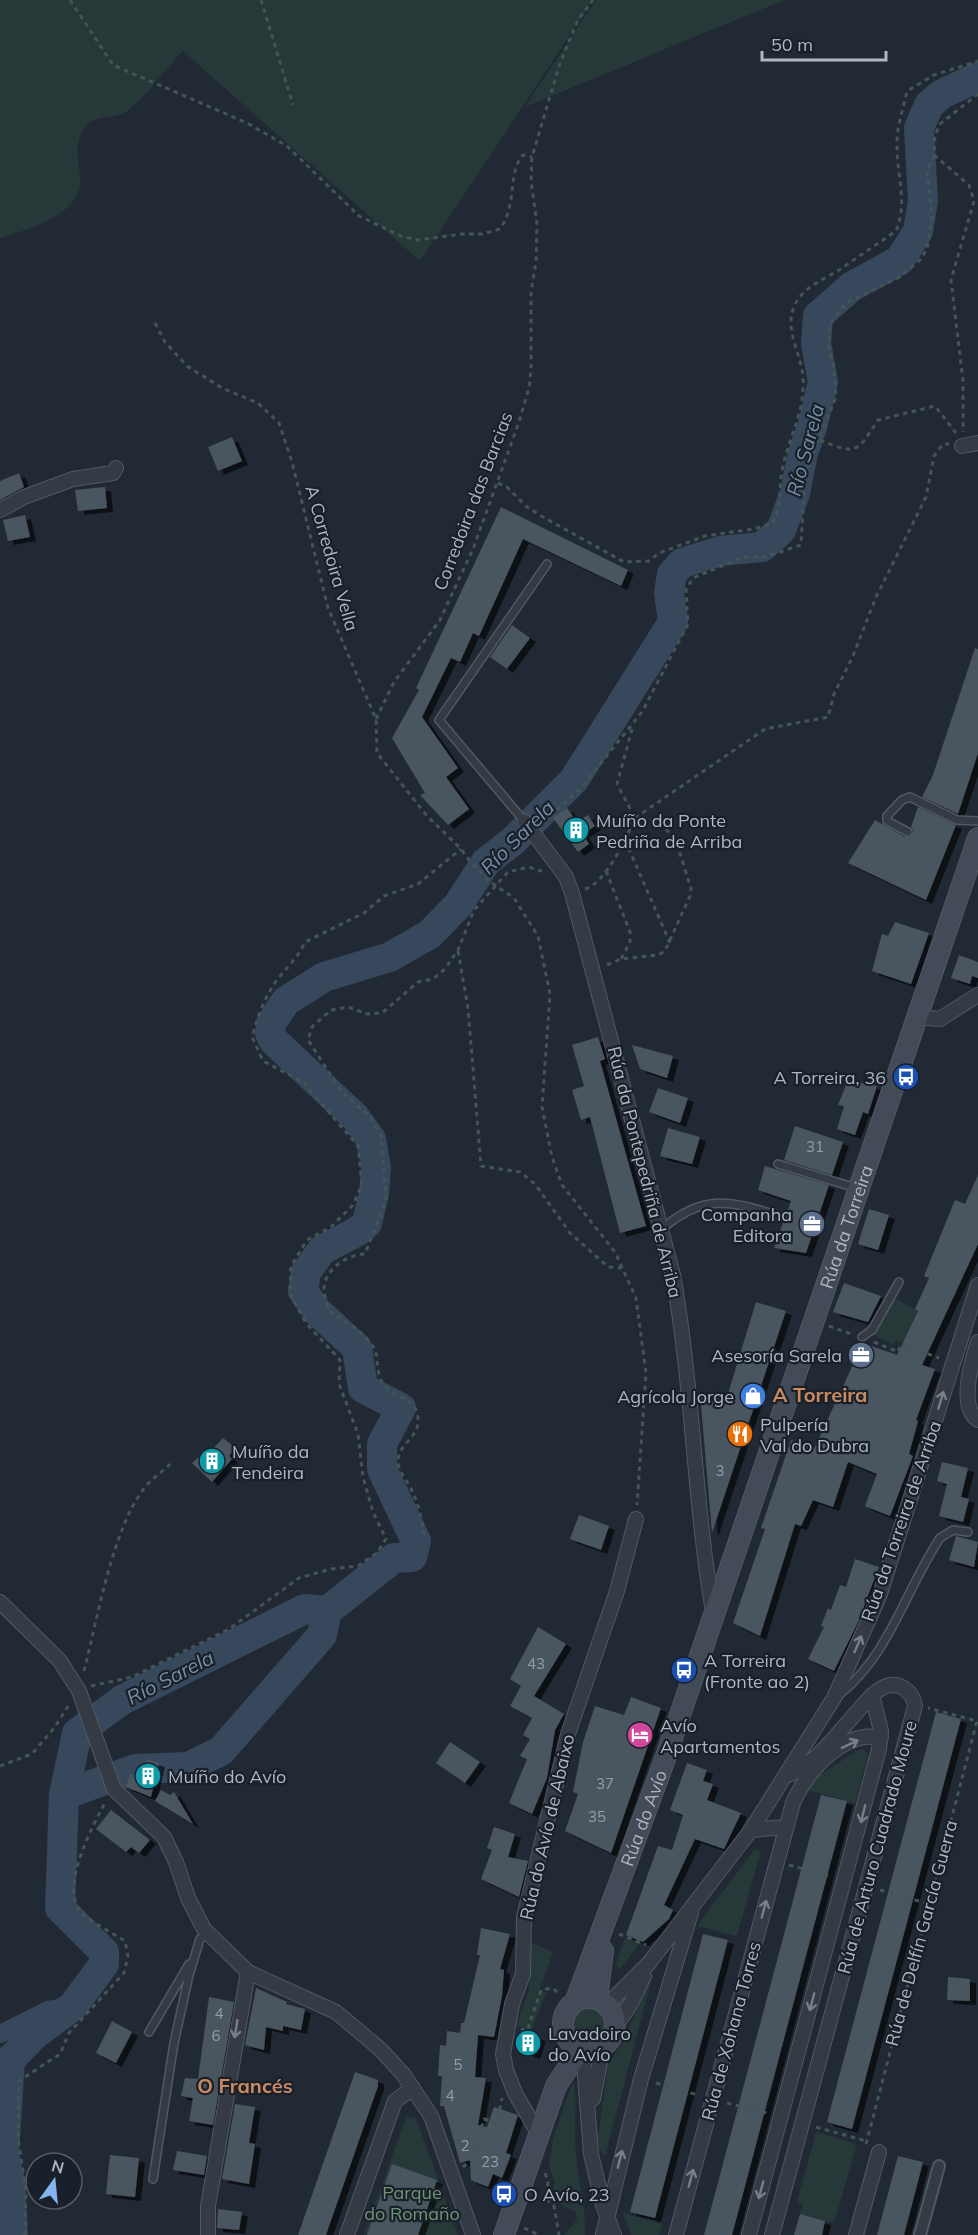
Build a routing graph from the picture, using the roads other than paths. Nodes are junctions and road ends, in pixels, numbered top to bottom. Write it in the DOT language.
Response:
graph roads {
  1 [pos="978,443"];
  2 [pos="962,446"];
  3 [pos="116,468"];
  4 [pos="0,510"];
  5 [pos="548,564"];
  6 [pos="978,821"];
  7 [pos="525,822"];
  8 [pos="908,832"];
  9 [pos="978,838"];
  10 [pos="978,996"];
  11 [pos="917,1017"];
  12 [pos="778,1164"];
  13 [pos="859,1189"];
  14 [pos="783,1217"];
  15 [pos="662,1229"];
  16 [pos="899,1282"];
  17 [pos="978,1286"];
  18 [pos="974,1310"];
  19 [pos="862,1337"];
  20 [pos="978,1342"];
  21 [pos="978,1420"];
  22 [pos="636,1519"];
  23 [pos="968,1532"];
  24 [pos="0,1602"];
  25 [pos="714,1614"];
  26 [pos="872,1695"];
  27 [pos="834,1698"];
  28 [pos="881,1737"];
  29 [pos="786,1776"];
  30 [pos="777,1789"];
  31 [pos="793,1803"];
  32 [pos="786,1827"];
  33 [pos="751,1830"];
  34 [pos="692,1908"];
  35 [pos="611,1926"];
  36 [pos="208,1933"];
  37 [pos="194,1955"];
  38 [pos="650,1956"];
  39 [pos="248,1972"];
  40 [pos="668,1983"];
  41 [pos="568,1997"];
  42 [pos="602,2002"];
  43 [pos="615,2027"];
  44 [pos="150,2032"];
  45 [pos="565,2035"];
  46 [pos="589,2048"];
  47 [pos="555,2086"];
  48 [pos="413,2088"];
  49 [pos="590,2113"];
  50 [pos="538,2133"];
  51 [pos="879,2152"];
  52 [pos="939,2166"];
  53 [pos="153,2179"];
  54 [pos="607,2216"];
  55 [pos="208,2235"];
  56 [pos="347,2235"];
  57 [pos="473,2235"];
  58 [pos="504,2235"];
  59 [pos="603,2235"];
  60 [pos="614,2235"];
  61 [pos="676,2235"];
  62 [pos="748,2235"];
  63 [pos="772,2235"];
  64 [pos="856,2235"];
  65 [pos="920,2235"];
  1 -- 2 [label="street"];
  3 -- 4 [label="street"];
  5 -- 7 [label="lane"];
  6 -- 8 [label="lane"];
  7 -- 15 [label="street, Rúa da Pontepedriña de Arriba"];
  9 -- 11 [label="main road, Rúa da Torreira"];
  10 -- 11 [label="street"];
  11 -- 13 [label="main road, Rúa da Torreira"];
  12 -- 13 [label="lane"];
  13 -- 25 [label="main road, Rúa da Torreira"];
  14 -- 15 [label="lane"];
  15 -- 25 [label="street, Rúa da Pontepedriña de Arriba"];
  16 -- 19 [label="lane"];
  17 -- 18 [label="street, Rúa da Torreira de Arriba"];
  27 -- 18 [label="street, Rúa da Torreira de Arriba, one-way"];
  20 -- 21 [label="street"];
  22 -- 50 [label="street, Rúa do Avío de Abaixo"];
  23 -- 27 [label="lane"];
  24 -- 36 [label="street"];
  25 -- 35 [label="main road, Rúa do Avío"];
  26 -- 28 [label="street, Rúa de Arturo Cuadrado Moure"];
  26 -- 29 [label="street"];
  26 -- 63 [label="street, Rúa de Arturo Cuadrado Moure"];
  27 -- 29 [label="street, Rúa da Torreira de Arriba"];
  31 -- 28 [label="street, Rúa de Xohana Torres, one-way"];
  28 -- 62 [label="street, Rúa de Arturo Cuadrado Moure, one-way"];
  29 -- 30 [label="street, Rúa da Torreira de Arriba"];
  30 -- 31 [label="street"];
  30 -- 33 [label="street, Rúa da Torreira de Arriba"];
  31 -- 32 [label="street, Rúa de Xohana Torres"];
  32 -- 33 [label="street"];
  61 -- 32 [label="street, Rúa de Xohana Torres, one-way"];
  33 -- 34 [label="street, Rúa da Torreira de Arriba"];
  34 -- 38 [label="street, Rúa da Torreira de Arriba"];
  34 -- 40 [label="street"];
  35 -- 41 [label="main road, Rúa do Avío"];
  35 -- 42 [label="main road, Rúa do Avío"];
  36 -- 37 [label="lane"];
  36 -- 39 [label="street"];
  37 -- 44 [label="lane"];
  37 -- 53 [label="lane"];
  38 -- 40 [label="street"];
  38 -- 42 [label="street, Rúa da Torreira de Arriba"];
  38 -- 43 [label="street, Rúa da Torreira de Arriba"];
  39 -- 48 [label="street"];
  39 -- 55 [label="street, one-way"];
  54 -- 40 [label="street, one-way"];
  41 -- 42 [label="main road"];
  41 -- 45 [label="main road"];
  42 -- 43 [label="main road"];
  43 -- 46 [label="main road"];
  45 -- 46 [label="main road"];
  45 -- 47 [label="main road"];
  46 -- 47 [label="main road"];
  46 -- 49 [label="street"];
  46 -- 49 [label="street"];
  47 -- 50 [label="main road"];
  48 -- 56 [label="street"];
  48 -- 57 [label="street"];
  49 -- 54 [label="street"];
  50 -- 58 [label="main road"];
  51 -- 64 [label="street"];
  52 -- 65 [label="street"];
  54 -- 59 [label="street"];
  54 -- 60 [label="street"];
}
